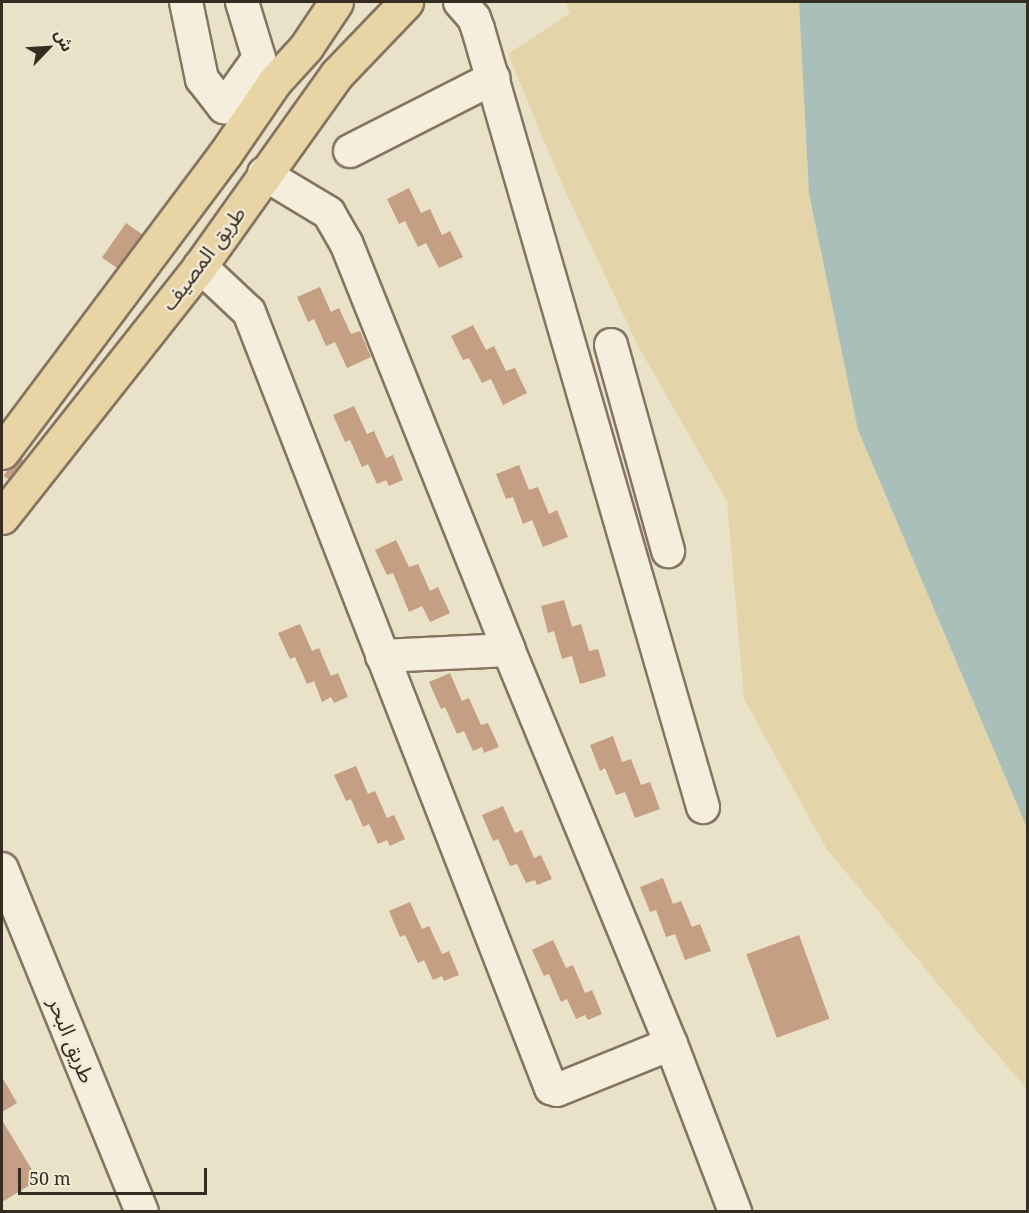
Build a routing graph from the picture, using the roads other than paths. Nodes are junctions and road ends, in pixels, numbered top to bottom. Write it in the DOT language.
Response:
graph roads {
  1 [pos="186,2"];
  2 [pos="242,2"];
  3 [pos="336,2"];
  4 [pos="406,2"];
  5 [pos="460,2"];
  6 [pos="306,47"];
  7 [pos="337,74"];
  8 [pos="492,78"];
  9 [pos="275,81"];
  10 [pos="309,111"];
  11 [pos="350,151"];
  12 [pos="264,174"];
  13 [pos="200,266"];
  14 [pos="580,379"];
  15 [pos="2,452"];
  16 [pos="2,517"];
  17 [pos="624,534"];
  18 [pos="509,650"];
  19 [pos="382,656"];
  20 [pos="703,807"];
  21 [pos="2,868"];
  22 [pos="671,1044"];
  23 [pos="142,1212"];
  24 [pos="735,1212"];
  1 -- 2 [label="street"];
  3 -- 6 [label="main road"];
  4 -- 7 [label="main road, طريق المصيف"];
  5 -- 8 [label="street"];
  6 -- 7 [label="main road"];
  6 -- 9 [label="main road"];
  7 -- 10 [label="main road, طريق المصيف"];
  8 -- 11 [label="street"];
  8 -- 14 [label="street"];
  9 -- 10 [label="main road"];
  9 -- 15 [label="main road"];
  10 -- 12 [label="main road, طريق المصيف"];
  12 -- 13 [label="main road, طريق المصيف"];
  12 -- 18 [label="street"];
  13 -- 16 [label="main road, طريق المصيف"];
  13 -- 19 [label="street"];
  14 -- 17 [label="street"];
  14 -- 17 [label="street"];
  17 -- 20 [label="street"];
  18 -- 19 [label="street"];
  18 -- 22 [label="street"];
  19 -- 22 [label="street"];
  21 -- 23 [label="street, طريق البحر"];
  22 -- 24 [label="street"];
}
